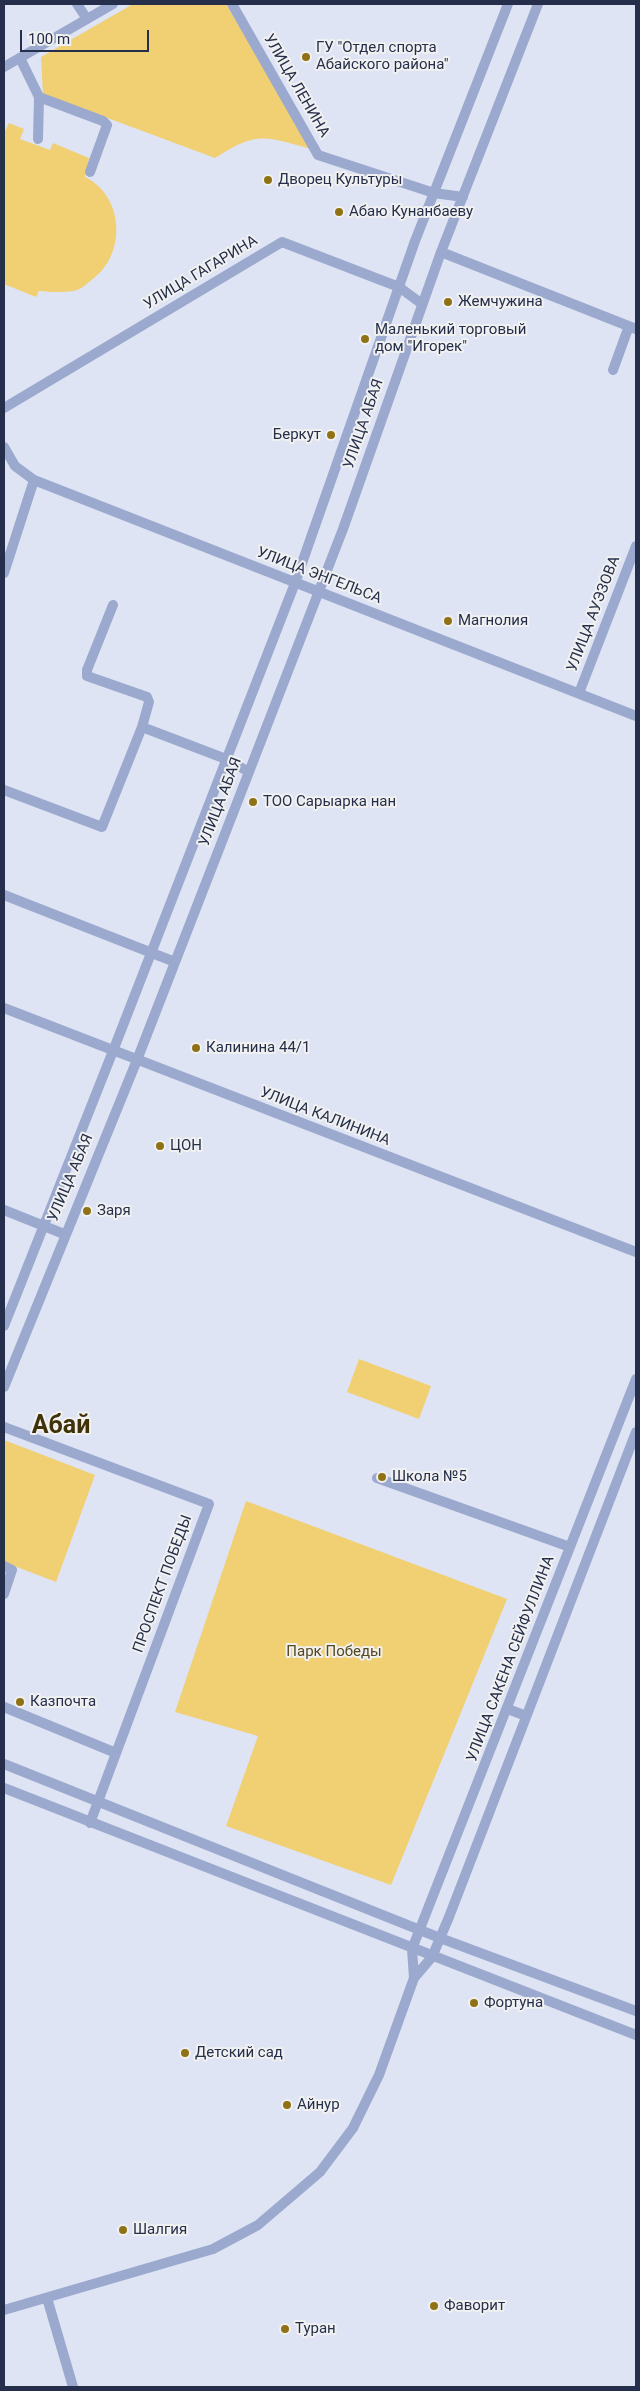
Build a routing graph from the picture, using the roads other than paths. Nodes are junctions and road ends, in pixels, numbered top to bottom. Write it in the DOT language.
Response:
graph roads {
  1 [pos="77,4"];
  2 [pos="113,4"];
  3 [pos="232,4"];
  4 [pos="508,4"];
  5 [pos="538,4"];
  6 [pos="87,19"];
  7 [pos="20,58"];
  8 [pos="4,67"];
  9 [pos="39,97"];
  10 [pos="38,139"];
  11 [pos="90,172"];
  12 [pos="434,193"];
  13 [pos="463,197"];
  14 [pos="441,252"];
  15 [pos="399,287"];
  16 [pos="422,304"];
  17 [pos="633,328"];
  18 [pos="612,370"];
  19 [pos="4,408"];
  20 [pos="4,447"];
  21 [pos="34,480"];
  22 [pos="636,546"];
  23 [pos="4,573"];
  24 [pos="295,583"];
  25 [pos="318,592"];
  26 [pos="113,605"];
  27 [pos="579,693"];
  28 [pos="636,716"];
  29 [pos="142,727"];
  30 [pos="226,759"];
  31 [pos="249,772"];
  32 [pos="4,790"];
  33 [pos="4,895"];
  34 [pos="151,952"];
  35 [pos="174,962"];
  36 [pos="4,1008"];
  37 [pos="113,1051"];
  38 [pos="137,1060"];
  39 [pos="4,1210"];
  40 [pos="43,1226"];
  41 [pos="64,1234"];
  42 [pos="636,1252"];
  43 [pos="4,1326"];
  44 [pos="636,1379"];
  45 [pos="4,1387"];
  46 [pos="4,1427"];
  47 [pos="636,1432"];
  48 [pos="377,1478"];
  49 [pos="570,1547"];
  50 [pos="4,1566"];
  51 [pos="4,1594"];
  52 [pos="4,1707"];
  53 [pos="508,1710"];
  54 [pos="526,1716"];
  55 [pos="116,1753"];
  56 [pos="4,1764"];
  57 [pos="4,1788"];
  58 [pos="98,1801"];
  59 [pos="90,1823"];
  60 [pos="420,1929"];
  61 [pos="440,1938"];
  62 [pos="412,1949"];
  63 [pos="432,1957"];
  64 [pos="414,1978"];
  65 [pos="636,2011"];
  66 [pos="636,2035"];
  67 [pos="47,2298"];
  68 [pos="4,2310"];
  69 [pos="73,2387"];
  1 -- 6 [label="street"];
  2 -- 6 [label="street"];
  3 -- 12 [label="street, УЛИЦА ЛЕНИНА"];
  4 -- 12 [label="street, УЛИЦА АБАЯ"];
  5 -- 13 [label="street, УЛИЦА АБАЯ"];
  6 -- 7 [label="street"];
  7 -- 8 [label="street"];
  7 -- 9 [label="street"];
  9 -- 10 [label="street"];
  9 -- 11 [label="street"];
  12 -- 13 [label="street, УЛИЦА ЛЕНИНА"];
  12 -- 15 [label="street, УЛИЦА АБАЯ"];
  13 -- 14 [label="street, УЛИЦА АБАЯ"];
  14 -- 16 [label="street, УЛИЦА АБАЯ"];
  14 -- 17 [label="street"];
  15 -- 16 [label="street, УЛИЦА ГАГАРИНА"];
  15 -- 19 [label="street, УЛИЦА ГАГАРИНА"];
  15 -- 24 [label="street, УЛИЦА АБАЯ"];
  16 -- 25 [label="street, УЛИЦА АБАЯ"];
  17 -- 18 [label="street"];
  20 -- 21 [label="street, УЛИЦА ЭНГЕЛЬСА"];
  21 -- 23 [label="street"];
  21 -- 24 [label="street, УЛИЦА ЭНГЕЛЬСА"];
  22 -- 27 [label="street, УЛИЦА АУЭЗОВА"];
  24 -- 25 [label="street, УЛИЦА ЭНГЕЛЬСА"];
  24 -- 30 [label="street, УЛИЦА АБАЯ"];
  25 -- 27 [label="street, УЛИЦА ЭНГЕЛЬСА"];
  25 -- 31 [label="street, УЛИЦА АБАЯ"];
  26 -- 29 [label="street"];
  27 -- 28 [label="street, УЛИЦА ЭНГЕЛЬСА"];
  29 -- 30 [label="street"];
  29 -- 32 [label="street"];
  30 -- 31 [label="street"];
  30 -- 34 [label="street, УЛИЦА АБАЯ"];
  31 -- 35 [label="street, УЛИЦА АБАЯ"];
  33 -- 34 [label="street"];
  34 -- 35 [label="street"];
  34 -- 37 [label="street, УЛИЦА АБАЯ"];
  35 -- 38 [label="street, УЛИЦА АБАЯ"];
  36 -- 37 [label="street, УЛИЦА КАЛИНИНА"];
  37 -- 38 [label="street, УЛИЦА КАЛИНИНА"];
  37 -- 40 [label="street, УЛИЦА АБАЯ"];
  38 -- 41 [label="street, УЛИЦА АБАЯ"];
  38 -- 42 [label="street, УЛИЦА КАЛИНИНА"];
  39 -- 40 [label="street"];
  40 -- 41 [label="street, УЛИЦА АБАЯ"];
  40 -- 43 [label="street"];
  41 -- 45 [label="street"];
  44 -- 49 [label="street, УЛИЦА САКЕНА СЕЙФУЛЛИНА"];
  46 -- 55 [label="street, ПРОСПЕКТ ПОБЕДЫ"];
  47 -- 54 [label="street"];
  48 -- 49 [label="street"];
  49 -- 53 [label="street, УЛИЦА САКЕНА СЕЙФУЛЛИНА"];
  50 -- 51 [label="street"];
  52 -- 55 [label="street"];
  53 -- 54 [label="street"];
  53 -- 60 [label="street, УЛИЦА САКЕНА СЕЙФУЛЛИНА"];
  54 -- 61 [label="street"];
  55 -- 58 [label="street, ПРОСПЕКТ ПОБЕДЫ"];
  56 -- 58 [label="street"];
  57 -- 59 [label="street"];
  58 -- 59 [label="street, ПРОСПЕКТ ПОБЕДЫ"];
  58 -- 60 [label="street"];
  59 -- 62 [label="street"];
  60 -- 61 [label="street"];
  60 -- 62 [label="street, УЛИЦА САКЕНА СЕЙФУЛЛИНА"];
  61 -- 63 [label="street"];
  61 -- 65 [label="street"];
  62 -- 63 [label="street"];
  62 -- 64 [label="street"];
  63 -- 64 [label="street"];
  63 -- 66 [label="street"];
  64 -- 67 [label="street"];
  67 -- 68 [label="street"];
  67 -- 69 [label="street"];
}
